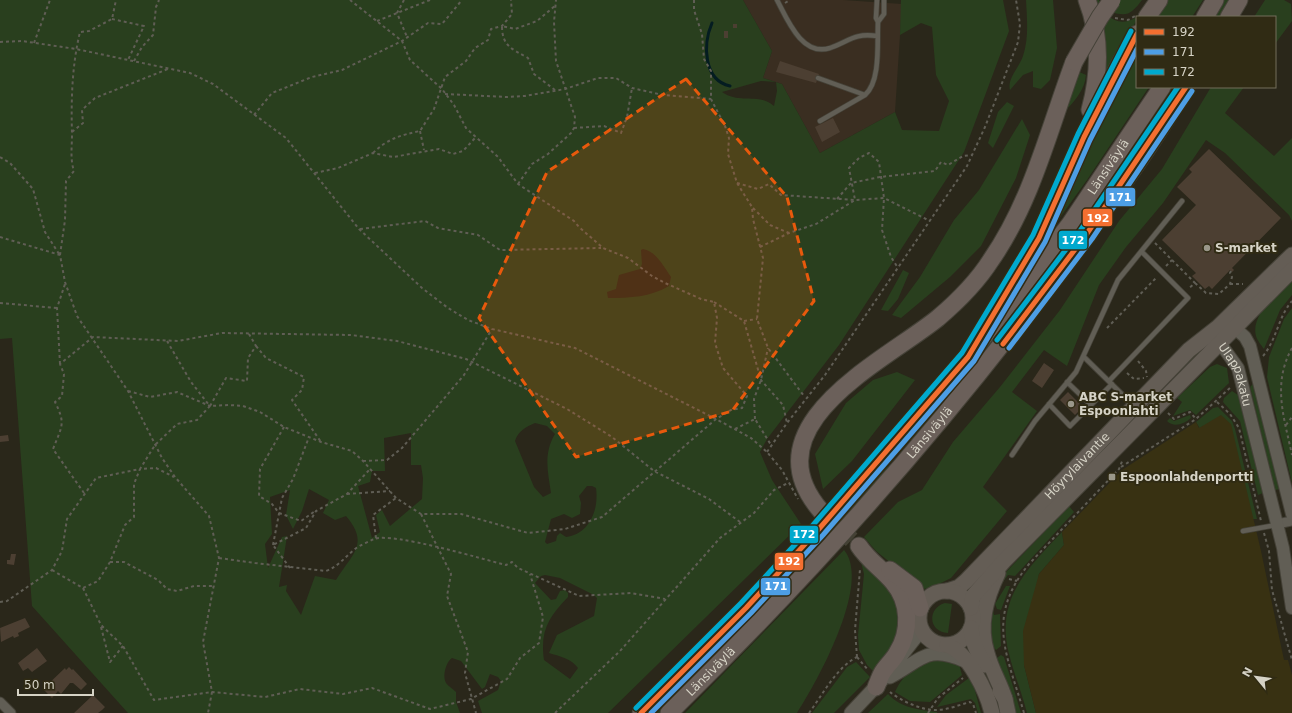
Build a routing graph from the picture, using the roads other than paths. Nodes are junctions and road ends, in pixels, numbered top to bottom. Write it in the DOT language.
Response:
graph roads {
  1 [pos="777,0"];
  2 [pos="877,0"];
  3 [pos="884,0"];
  4 [pos="1087,0"];
  5 [pos="1112,0"];
  6 [pos="1159,0"];
  7 [pos="1215,0"];
  8 [pos="1239,0"];
  9 [pos="1142,15"];
  10 [pos="1206,16"];
  11 [pos="1230,16"];
  12 [pos="878,22"];
  13 [pos="877,36"];
  14 [pos="1136,36"];
  15 [pos="818,78"];
  16 [pos="1161,88"];
  17 [pos="1185,88"];
  18 [pos="864,95"];
  19 [pos="820,121"];
  20 [pos="1084,137"];
  21 [pos="1182,201"];
  22 [pos="1142,252"];
  23 [pos="1292,255"];
  24 [pos="1292,270"];
  25 [pos="1218,328"];
  26 [pos="1235,328"];
  27 [pos="1220,344"];
  28 [pos="968,357"];
  29 [pos="1084,357"];
  30 [pos="1067,382"];
  31 [pos="1110,382"];
  32 [pos="1049,404"];
  33 [pos="1091,405"];
  34 [pos="1140,412"];
  35 [pos="1012,455"];
  36 [pos="820,510"];
  37 [pos="1292,514"];
  38 [pos="1292,521"];
  39 [pos="1278,524"];
  40 [pos="1243,531"];
  41 [pos="1004,561"];
  42 [pos="1290,583"];
  43 [pos="947,591"];
  44 [pos="971,608"];
  45 [pos="1292,608"];
  46 [pos="920,616"];
  47 [pos="971,628"];
  48 [pos="944,645"];
  49 [pos="967,668"];
  50 [pos="890,677"];
  51 [pos="880,685"];
  52 [pos="0,702"];
  53 [pos="1006,706"];
  54 [pos="11,713"];
  55 [pos="641,713"];
  56 [pos="669,713"];
  57 [pos="851,713"];
  58 [pos="992,713"];
  1 -- 13 [label="lane"];
  2 -- 12 [label="lane"];
  3 -- 12 [label="lane"];
  4 -- 20 [label="highway"];
  5 -- 36 [label="highway, bridge"];
  6 -- 9 [label="highway"];
  7 -- 10 [label="highway"];
  8 -- 11 [label="highway"];
  12 -- 13 [label="lane"];
  13 -- 18 [label="lane"];
  14 -- 20 [label="highway"];
  15 -- 18 [label="lane"];
  16 -- 28 [label="highway, Länsiväylä"];
  17 -- 56 [label="highway, Länsiväylä"];
  18 -- 19 [label="lane"];
  20 -- 28 [label="highway"];
  21 -- 22 [label="lane"];
  22 -- 29 [label="lane"];
  22 -- 31 [label="lane"];
  23 -- 25 [label="main road, Höyrylaivantie"];
  24 -- 26 [label="main road, Höyrylaivantie"];
  25 -- 26 [label="street, Ulappakatu"];
  25 -- 27 [label="street, Ulappakatu"];
  25 -- 34 [label="main road, Höyrylaivantie"];
  26 -- 27 [label="main road, Höyrylaivantie"];
  26 -- 37 [label="street, Ulappakatu"];
  27 -- 34 [label="main road, Höyrylaivantie"];
  27 -- 39 [label="street, Ulappakatu"];
  28 -- 55 [label="highway, Länsiväylä"];
  29 -- 30 [label="lane"];
  29 -- 31 [label="lane"];
  30 -- 32 [label="lane"];
  30 -- 33 [label="lane"];
  31 -- 33 [label="lane"];
  31 -- 34 [label="lane"];
  32 -- 33 [label="lane"];
  32 -- 35 [label="lane"];
  34 -- 41 [label="main road, Höyrylaivantie"];
  34 -- 43 [label="main road, Höyrylaivantie"];
  38 -- 39 [label="street"];
  39 -- 40 [label="lane"];
  39 -- 42 [label="street, Ulappakatu"];
  41 -- 44 [label="main road, Höyrylaivantie"];
  41 -- 53 [label="main road, Höyrylaivantie"];
  42 -- 45 [label="street, Ulappakatu"];
  43 -- 44 [label="main road"];
  43 -- 46 [label="main road"];
  44 -- 47 [label="main road"];
  46 -- 48 [label="main road"];
  46 -- 51 [label="main road"];
  46 -- 51 [label="highway"];
  47 -- 48 [label="main road"];
  47 -- 53 [label="main road"];
  48 -- 49 [label="main road"];
  48 -- 50 [label="main road"];
  49 -- 50 [label="main road"];
  49 -- 58 [label="main road"];
  50 -- 51 [label="main road"];
  51 -- 57 [label="main road"];
  52 -- 54 [label="street"];
}
